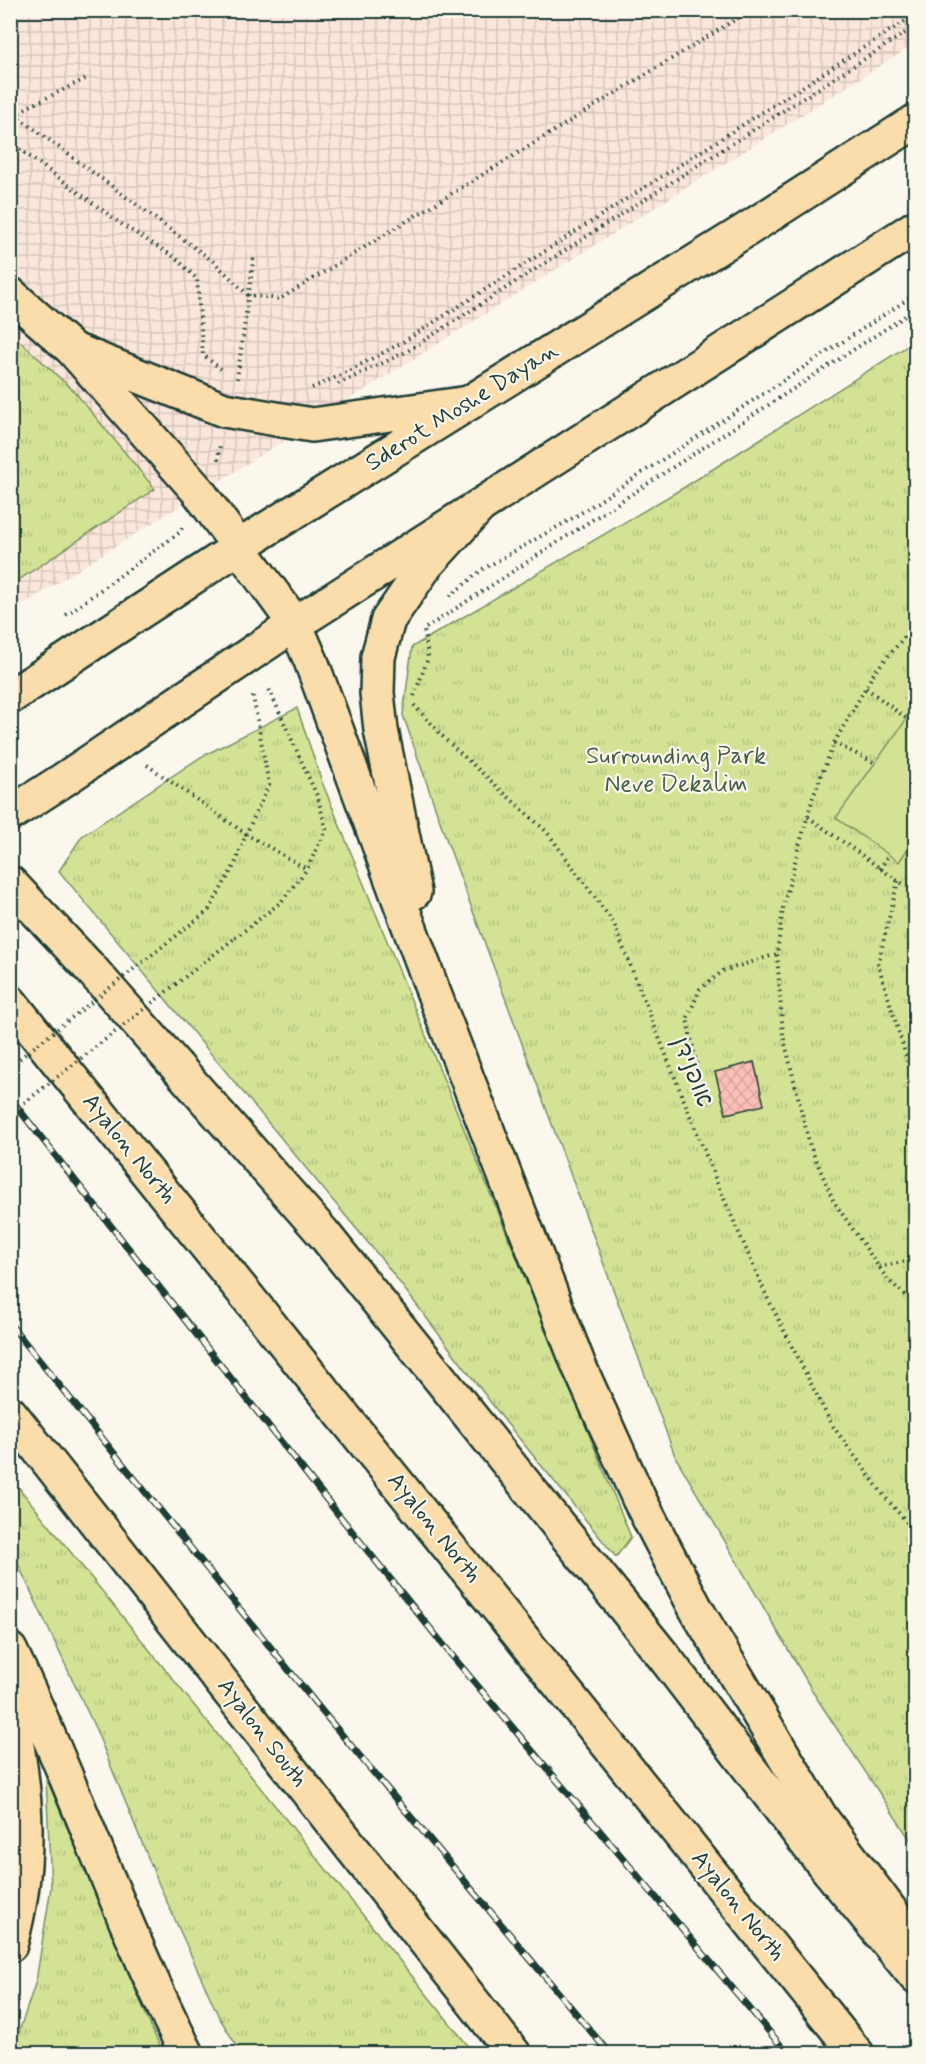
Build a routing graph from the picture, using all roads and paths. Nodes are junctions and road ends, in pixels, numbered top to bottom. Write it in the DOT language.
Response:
graph roads {
  1 [pos="751,10"];
  2 [pos="915,14"];
  3 [pos="915,26"];
  4 [pos="89,77"];
  5 [pos="12,112"];
  6 [pos="915,121"];
  7 [pos="10,142"];
  8 [pos="915,227"];
  9 [pos="254,255"];
  10 [pos="10,294"];
  11 [pos="915,294"];
  12 [pos="248,295"];
  13 [pos="915,309"];
  14 [pos="72,349"];
  15 [pos="236,381"];
  16 [pos="247,383"];
  17 [pos="331,387"];
  18 [pos="310,389"];
  19 [pos="469,403"];
  20 [pos="198,491"];
  21 [pos="479,507"];
  22 [pos="239,547"];
  23 [pos="446,599"];
  24 [pos="58,621"];
  25 [pos="418,621"];
  26 [pos="915,623"];
  27 [pos="295,624"];
  28 [pos="425,629"];
  29 [pos="415,636"];
  30 [pos="268,687"];
  31 [pos="866,688"];
  32 [pos="407,694"];
  33 [pos="253,696"];
  34 [pos="10,697"];
  35 [pos="411,702"];
  36 [pos="907,718"];
  37 [pos="834,743"];
  38 [pos="142,761"];
  39 [pos="875,764"];
  40 [pos="10,814"];
  41 [pos="808,817"];
  42 [pos="246,834"];
  43 [pos="889,854"];
  44 [pos="307,869"];
  45 [pos="880,869"];
  46 [pos="898,881"];
  47 [pos="10,883"];
  48 [pos="915,891"];
  49 [pos="777,954"];
  50 [pos="433,991"];
  51 [pos="10,1002"];
  52 [pos="10,1066"];
  53 [pos="699,1076"];
  54 [pos="915,1089"];
  55 [pos="10,1114"];
  56 [pos="915,1259"];
  57 [pos="879,1267"];
  58 [pos="915,1304"];
  59 [pos="10,1413"];
  60 [pos="915,1533"];
  61 [pos="10,1650"];
  62 [pos="10,1708"];
  63 [pos="10,1945"];
  64 [pos="915,1945"];
  65 [pos="915,1977"];
  66 [pos="187,2054"];
  67 [pos="514,2054"];
  68 [pos="857,2054"];
  1 -- 12 [label="path"];
  2 -- 18 [label="path"];
  3 -- 17 [label="path"];
  4 -- 5 [label="path"];
  5 -- 12 [label="path"];
  6 -- 19 [label="main road, Sderot Moshe Dayan"];
  7 -- 15 [label="path"];
  8 -- 21 [label="main road"];
  9 -- 12 [label="path"];
  10 -- 14 [label="main road"];
  11 -- 23 [label="path"];
  12 -- 15 [label="path"];
  13 -- 28 [label="path"];
  14 -- 19 [label="main road"];
  14 -- 20 [label="main road"];
  15 -- 16 [label="path"];
  19 -- 22 [label="main road, Sderot Moshe Dayan"];
  20 -- 22 [label="main road"];
  20 -- 24 [label="path"];
  21 -- 27 [label="main road"];
  21 -- 50 [label="main road"];
  22 -- 27 [label="main road"];
  22 -- 34 [label="main road, Sderot Moshe Dayan"];
  25 -- 28 [label="path"];
  26 -- 31 [label="path"];
  27 -- 40 [label="main road"];
  27 -- 50 [label="main road"];
  28 -- 29 [label="path"];
  28 -- 35 [label="path"];
  30 -- 44 [label="path"];
  31 -- 36 [label="path"];
  31 -- 37 [label="path"];
  32 -- 35 [label="path, אופנידן"];
  33 -- 42 [label="path"];
  35 -- 60 [label="path, אופנידן"];
  37 -- 39 [label="path"];
  37 -- 41 [label="path"];
  38 -- 42 [label="path"];
  41 -- 45 [label="path"];
  41 -- 49 [label="path"];
  42 -- 44 [label="path"];
  42 -- 52 [label="path, bridge"];
  43 -- 45 [label="path"];
  44 -- 55 [label="path, bridge"];
  45 -- 46 [label="path"];
  46 -- 48 [label="path"];
  46 -- 54 [label="path"];
  47 -- 65 [label="main road"];
  49 -- 53 [label="path"];
  49 -- 57 [label="path"];
  50 -- 64 [label="main road"];
  51 -- 68 [label="main road, Ayalon North"];
  56 -- 57 [label="path"];
  57 -- 58 [label="path"];
  59 -- 67 [label="main road, Ayalon South"];
  61 -- 66 [label="main road"];
  62 -- 63 [label="main road"];
}
